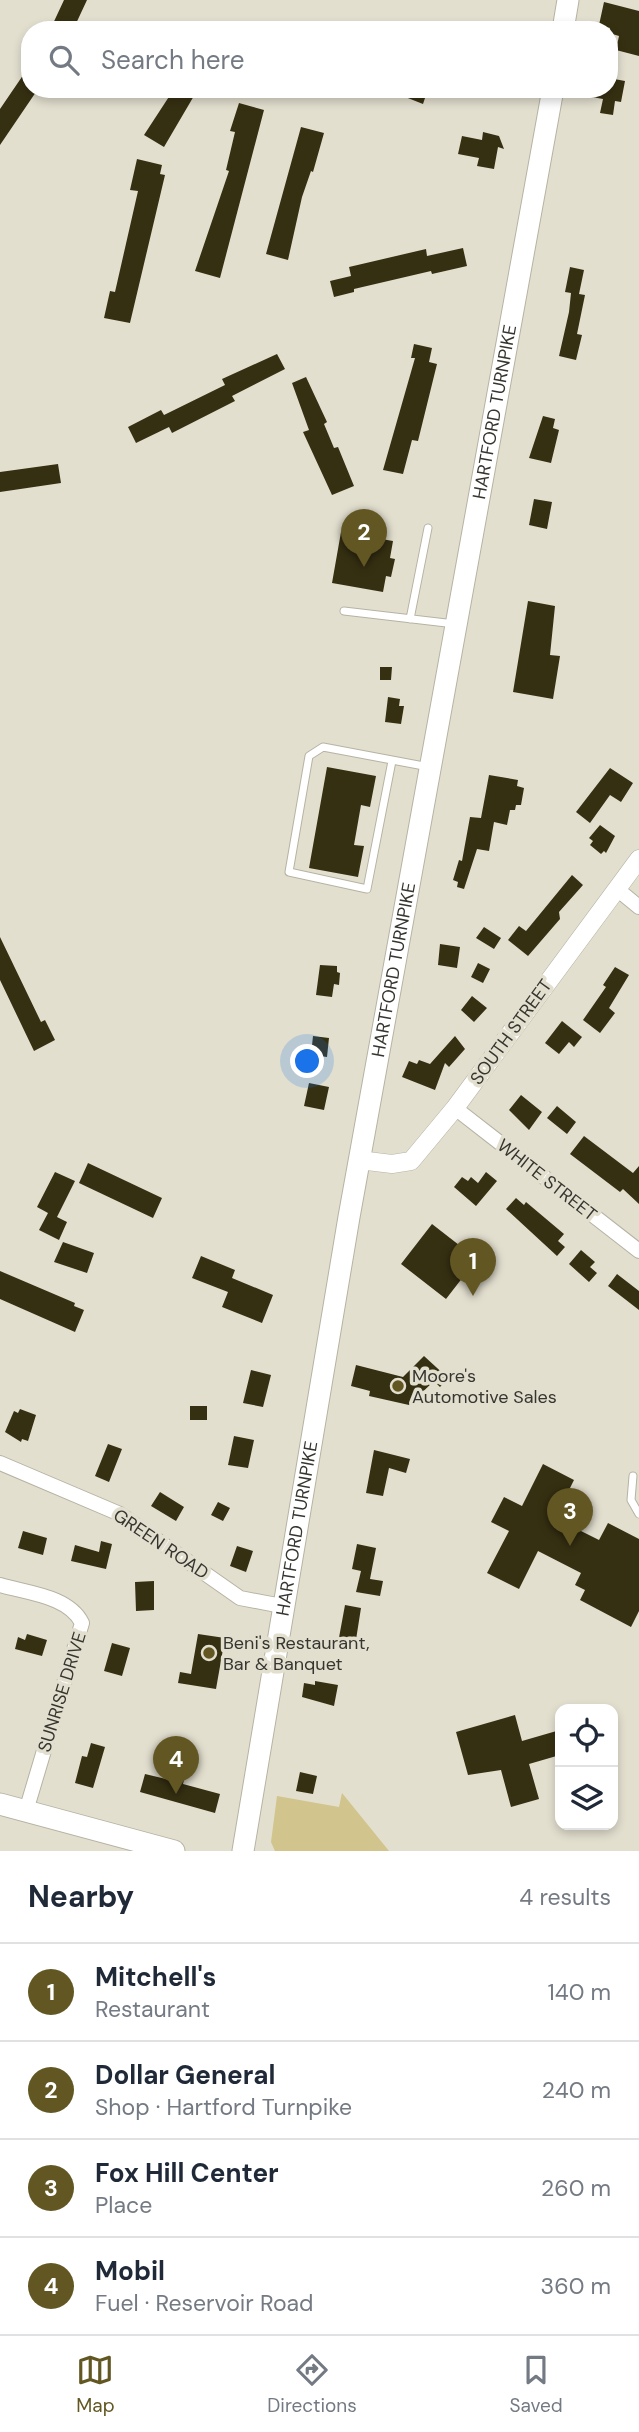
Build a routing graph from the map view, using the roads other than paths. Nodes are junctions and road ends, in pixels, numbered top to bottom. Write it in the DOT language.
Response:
graph roads {
  1 [pos="568,0"];
  2 [pos="564,21"];
  3 [pos="551,98"];
  4 [pos="428,528"];
  5 [pos="344,611"];
  6 [pos="410,619"];
  7 [pos="456,624"];
  8 [pos="391,761"];
  9 [pos="430,767"];
  10 [pos="639,859"];
  11 [pos="617,889"];
  12 [pos="639,906"];
  13 [pos="455,1108"];
  14 [pos="359,1160"];
  15 [pos="639,1251"];
  16 [pos="0,1463"];
  17 [pos="633,1476"];
  18 [pos="639,1514"];
  19 [pos="0,1585"];
  20 [pos="282,1606"];
  21 [pos="0,1804"];
  22 [pos="26,1811"];
  23 [pos="174,1851"];
  24 [pos="243,1851"];
  1 -- 2 [label="main road"];
  3 -- 7 [label="main road, HARTFORD TURNPIKE"];
  4 -- 6 [label="lane"];
  5 -- 6 [label="lane"];
  6 -- 7 [label="lane"];
  7 -- 9 [label="main road, HARTFORD TURNPIKE"];
  8 -- 8 [label="lane"];
  8 -- 9 [label="lane"];
  9 -- 14 [label="main road, HARTFORD TURNPIKE"];
  10 -- 11 [label="street, SOUTH STREET"];
  11 -- 12 [label="street"];
  11 -- 13 [label="street, SOUTH STREET"];
  13 -- 14 [label="street, SOUTH STREET"];
  13 -- 15 [label="street, WHITE STREET"];
  14 -- 20 [label="main road, HARTFORD TURNPIKE"];
  16 -- 20 [label="street, GREEN ROAD"];
  17 -- 18 [label="lane"];
  19 -- 22 [label="street, SUNRISE DRIVE"];
  20 -- 24 [label="main road, HARTFORD TURNPIKE"];
  21 -- 22 [label="main road"];
  22 -- 23 [label="main road"];
}
